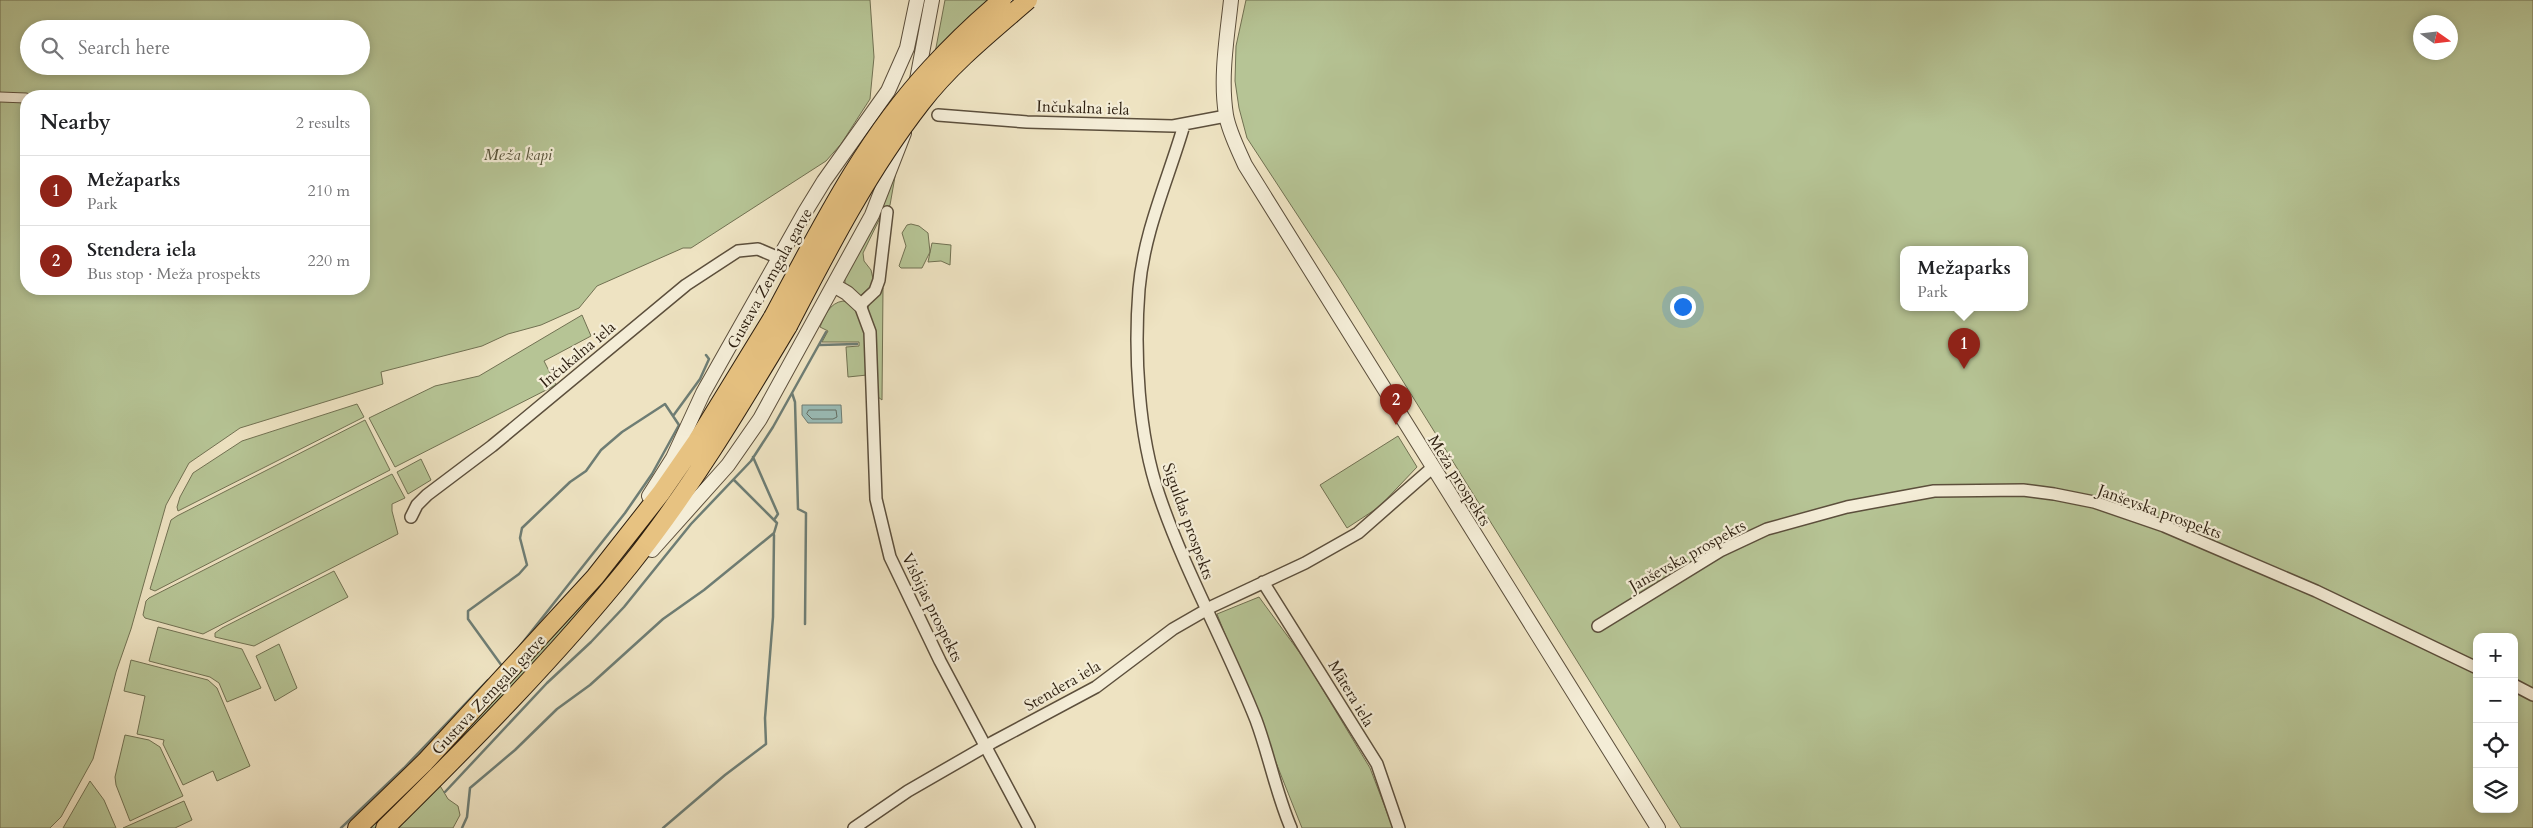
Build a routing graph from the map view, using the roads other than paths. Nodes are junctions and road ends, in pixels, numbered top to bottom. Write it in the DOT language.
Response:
graph roads {
  1 [pos="917,0"];
  2 [pos="932,0"];
  3 [pos="1002,0"];
  4 [pos="1028,0"];
  5 [pos="1230,0"];
  6 [pos="0,97"];
  7 [pos="20,98"];
  8 [pos="938,116"];
  9 [pos="1226,116"];
  10 [pos="1184,125"];
  11 [pos="858,135"];
  12 [pos="898,150"];
  13 [pos="888,212"];
  14 [pos="779,258"];
  15 [pos="835,286"];
  16 [pos="860,305"];
  17 [pos="1432,468"];
  18 [pos="410,516"];
  19 [pos="613,554"];
  20 [pos="1263,582"];
  21 [pos="1206,610"];
  22 [pos="581,623"];
  23 [pos="1598,626"];
  24 [pos="2473,666"];
  25 [pos="2518,687"];
  26 [pos="2533,694"];
  27 [pos="985,747"];
  28 [pos="357,828"];
  29 [pos="385,828"];
  30 [pos="854,828"];
  31 [pos="1029,828"];
  32 [pos="1291,828"];
  33 [pos="1399,828"];
  34 [pos="1658,828"];
  1 -- 11 [label="street, Gustava Zemgala gatve"];
  2 -- 12 [label="street, Gustava Zemgala gatve"];
  3 -- 19 [label="main road, Gustava Zemgala gatve, bridge"];
  4 -- 22 [label="main road, Gustava Zemgala gatve, bridge"];
  5 -- 9 [label="street, Meža prospekts"];
  6 -- 7 [label="street"];
  8 -- 10 [label="street, Inčukalna iela"];
  9 -- 10 [label="street, Inčukalna iela"];
  9 -- 17 [label="street, Meža prospekts"];
  10 -- 21 [label="street, Siguldas prospekts"];
  11 -- 12 [label="street"];
  11 -- 14 [label="street, Gustava Zemgala gatve"];
  12 -- 15 [label="street, Gustava Zemgala gatve"];
  13 -- 16 [label="street"];
  14 -- 18 [label="street, Inčukalna iela"];
  14 -- 19 [label="street, Gustava Zemgala gatve"];
  15 -- 16 [label="street"];
  15 -- 22 [label="street, Gustava Zemgala gatve"];
  16 -- 27 [label="street, Visbijas prospekts"];
  17 -- 20 [label="street, Stendera iela"];
  17 -- 34 [label="street, Meža prospekts"];
  19 -- 28 [label="main road, Gustava Zemgala gatve"];
  20 -- 21 [label="street, Stendera iela"];
  20 -- 33 [label="street, Mātera iela"];
  21 -- 27 [label="street, Stendera iela"];
  21 -- 32 [label="street, Siguldas prospekts"];
  22 -- 29 [label="main road, Gustava Zemgala gatve"];
  23 -- 24 [label="street, Janševska prospekts"];
  25 -- 26 [label="street"];
  27 -- 30 [label="street, Stendera iela"];
  27 -- 31 [label="street, Visbijas prospekts"];
}
